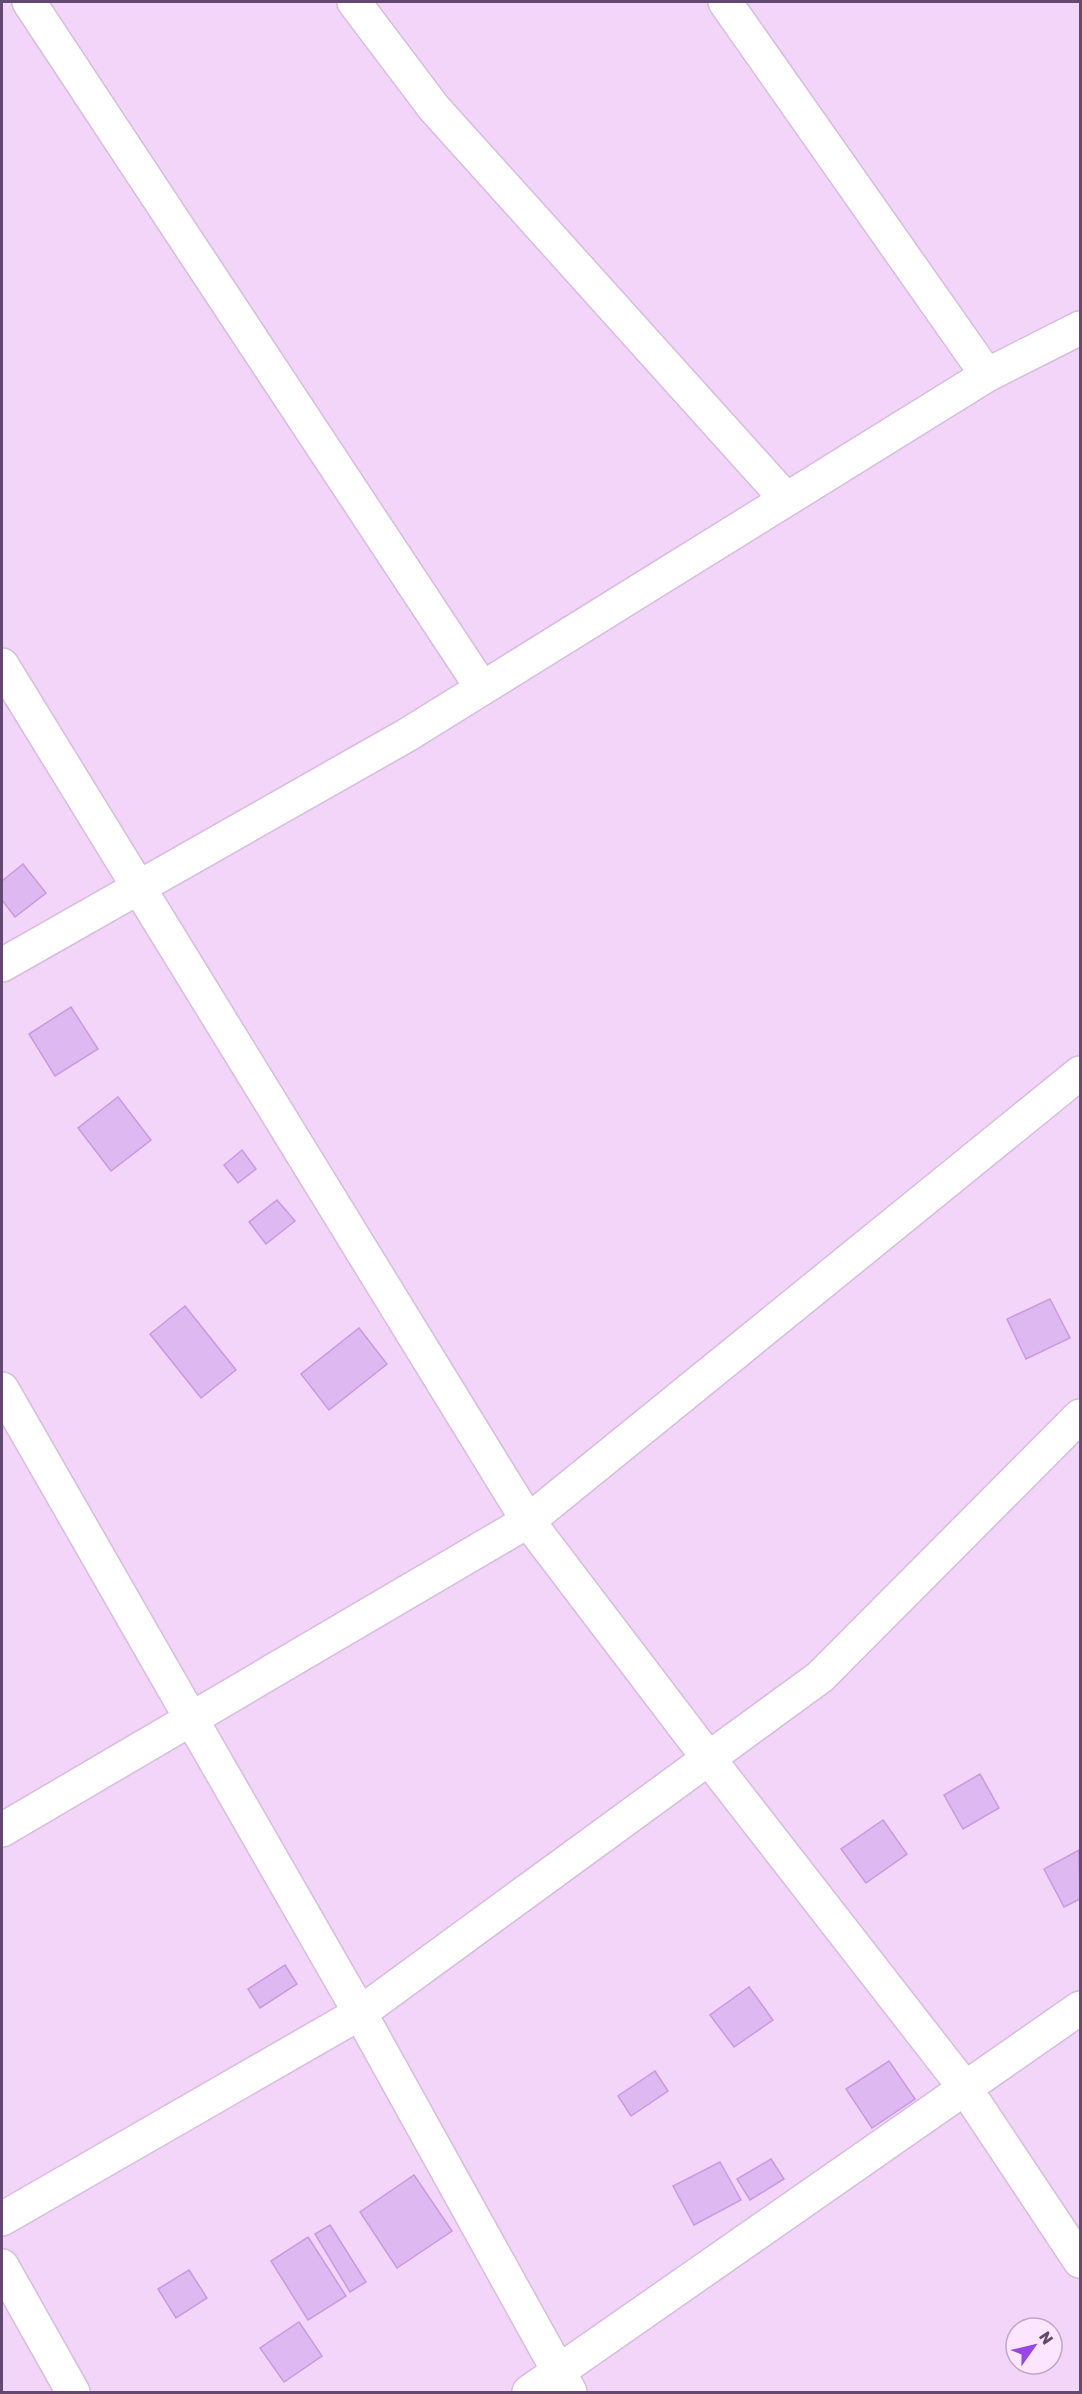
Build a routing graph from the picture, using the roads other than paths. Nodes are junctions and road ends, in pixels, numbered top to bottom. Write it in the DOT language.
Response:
graph roads {
  1 [pos="29,2"];
  2 [pos="354,2"];
  3 [pos="725,2"];
  4 [pos="1080,328"];
  5 [pos="987,375"];
  6 [pos="786,500"];
  7 [pos="2,665"];
  8 [pos="482,688"];
  9 [pos="139,886"];
  10 [pos="2,965"];
  11 [pos="1080,1073"];
  12 [pos="2,1389"];
  13 [pos="1080,1416"];
  14 [pos="528,1521"];
  15 [pos="191,1719"];
  16 [pos="709,1759"];
  17 [pos="2,1830"];
  18 [pos="1080,2008"];
  19 [pos="360,2013"];
  20 [pos="965,2088"];
  21 [pos="2,2219"];
  22 [pos="1080,2261"];
  23 [pos="2,2266"];
  24 [pos="563,2383"];
  25 [pos="73,2392"];
  26 [pos="529,2392"];
  1 -- 8 [label="street"];
  2 -- 6 [label="street"];
  3 -- 5 [label="street"];
  4 -- 5 [label="street"];
  5 -- 6 [label="street"];
  6 -- 8 [label="street"];
  7 -- 9 [label="street"];
  8 -- 9 [label="street"];
  9 -- 10 [label="street"];
  9 -- 14 [label="street"];
  11 -- 14 [label="street"];
  12 -- 15 [label="street"];
  13 -- 16 [label="street"];
  14 -- 15 [label="street"];
  14 -- 16 [label="street"];
  15 -- 17 [label="street"];
  15 -- 19 [label="street"];
  16 -- 19 [label="street"];
  16 -- 20 [label="street"];
  18 -- 20 [label="street"];
  19 -- 21 [label="street"];
  19 -- 24 [label="street"];
  20 -- 22 [label="street"];
  20 -- 24 [label="street"];
  23 -- 25 [label="street"];
  24 -- 26 [label="street"];
}
